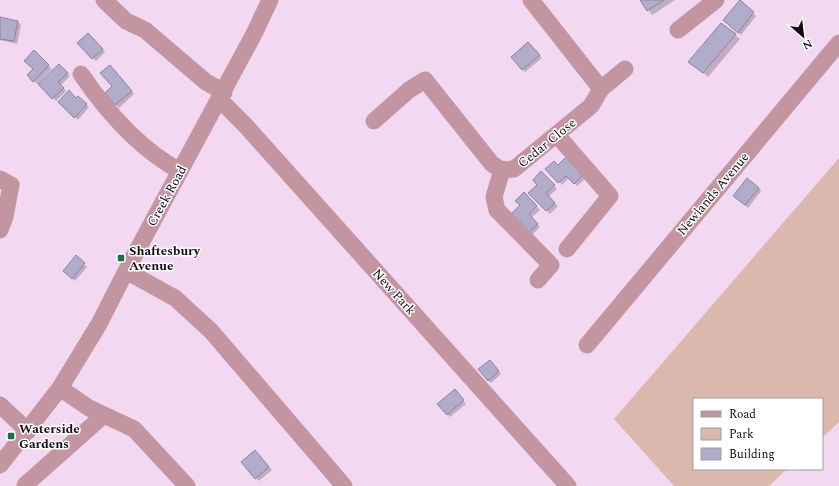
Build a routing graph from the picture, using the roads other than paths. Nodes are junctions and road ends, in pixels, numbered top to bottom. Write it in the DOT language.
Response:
graph roads {
  1 [pos="104,0"];
  2 [pos="270,0"];
  3 [pos="531,0"];
  4 [pos="716,0"];
  5 [pos="678,30"];
  6 [pos="839,43"];
  7 [pos="625,69"];
  8 [pos="80,74"];
  9 [pos="602,89"];
  10 [pos="222,96"];
  11 [pos="374,121"];
  12 [pos="556,135"];
  13 [pos="502,170"];
  14 [pos="180,171"];
  15 [pos="0,178"];
  16 [pos="0,230"];
  17 [pos="567,249"];
  18 [pos="126,271"];
  19 [pos="538,280"];
  20 [pos="587,345"];
  21 [pos="60,388"];
  22 [pos="0,406"];
  23 [pos="104,415"];
  24 [pos="28,431"];
  25 [pos="0,465"];
  26 [pos="26,485"];
  27 [pos="183,485"];
  28 [pos="344,486"];
  29 [pos="568,486"];
  1 -- 10 [label="street, New Park"];
  2 -- 10 [label="street, Creek Road"];
  3 -- 9 [label="street"];
  4 -- 5 [label="street"];
  6 -- 20 [label="street, Newlands Avenue"];
  7 -- 9 [label="street, Cedar Close"];
  8 -- 14 [label="street"];
  9 -- 12 [label="street, Cedar Close"];
  10 -- 14 [label="street, Creek Road"];
  10 -- 29 [label="street, New Park"];
  11 -- 13 [label="street, Cedar Close"];
  12 -- 13 [label="street, Cedar Close"];
  12 -- 17 [label="street"];
  13 -- 19 [label="street"];
  14 -- 18 [label="street, Creek Road"];
  15 -- 16 [label="street"];
  18 -- 21 [label="street, Creek Road"];
  18 -- 28 [label="street"];
  21 -- 23 [label="street"];
  21 -- 24 [label="street, Creek Road"];
  22 -- 24 [label="street"];
  23 -- 26 [label="street"];
  23 -- 27 [label="street"];
  24 -- 25 [label="street, Creek Road"];
}
